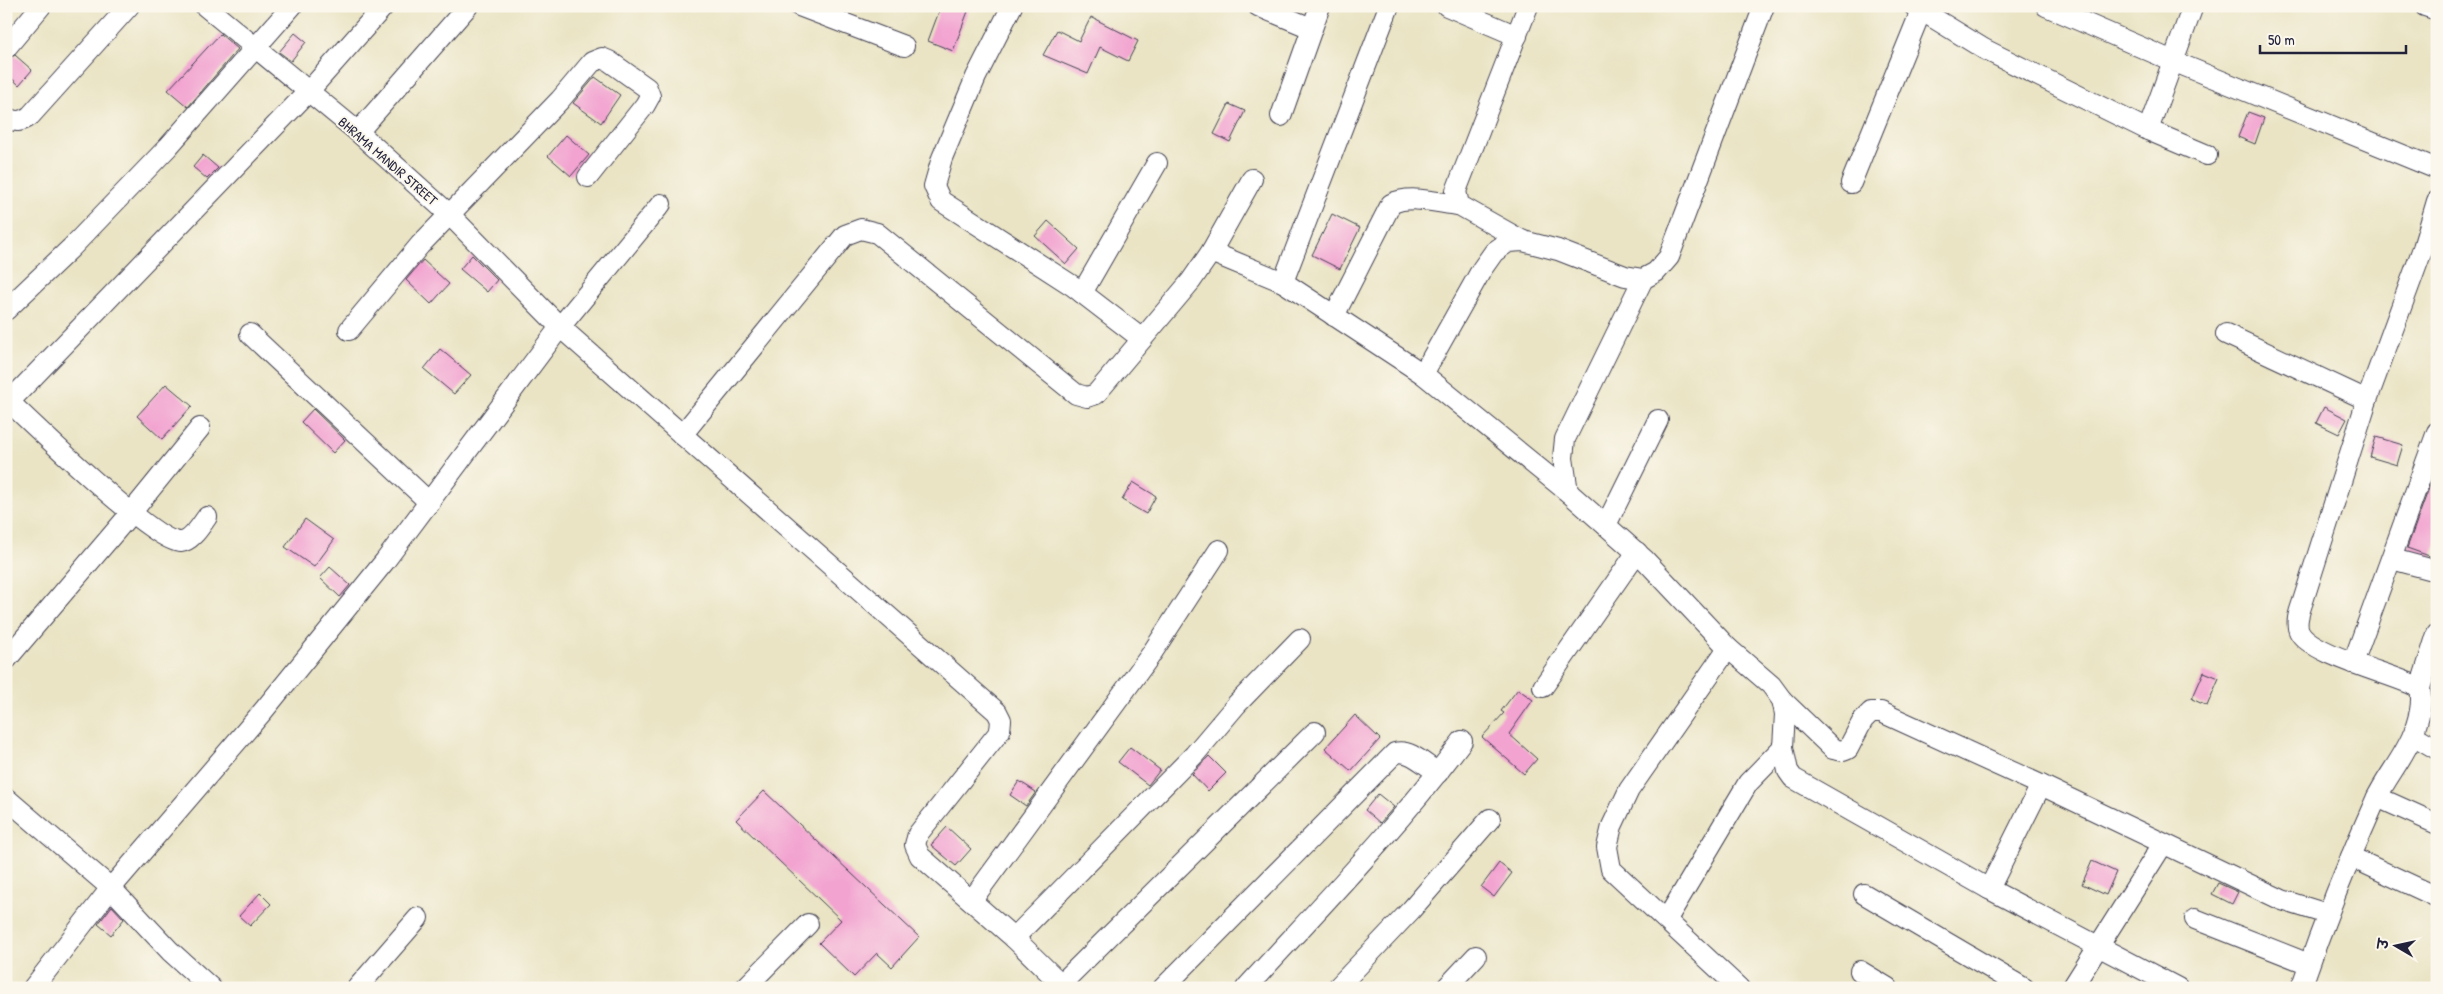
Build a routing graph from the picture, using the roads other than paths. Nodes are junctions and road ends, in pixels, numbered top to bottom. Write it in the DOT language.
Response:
graph roads {
  1 [pos="41,6"];
  2 [pos="128,6"];
  3 [pos="205,6"];
  4 [pos="292,6"];
  5 [pos="384,6"];
  6 [pos="468,6"];
  7 [pos="799,6"];
  8 [pos="1012,6"];
  9 [pos="1258,6"];
  10 [pos="1320,6"];
  11 [pos="1389,6"];
  12 [pos="1447,6"];
  13 [pos="1528,6"];
  14 [pos="1764,6"];
  15 [pos="2046,6"];
  16 [pos="2193,6"];
  17 [pos="2425,6"];
  18 [pos="1919,8"];
  19 [pos="2437,10"];
  20 [pos="1312,28"];
  21 [pos="1516,36"];
  22 [pos="904,46"];
  23 [pos="254,47"];
  24 [pos="6,48"];
  25 [pos="2174,62"];
  26 [pos="308,92"];
  27 [pos="1281,116"];
  28 [pos="6,117"];
  29 [pos="2148,130"];
  30 [pos="358,132"];
  31 [pos="2207,155"];
  32 [pos="1157,163"];
  33 [pos="2437,169"];
  34 [pos="588,177"];
  35 [pos="1252,179"];
  36 [pos="1851,183"];
  37 [pos="2437,202"];
  38 [pos="661,204"];
  39 [pos="1459,205"];
  40 [pos="450,215"];
  41 [pos="1523,240"];
  42 [pos="2430,251"];
  43 [pos="1211,252"];
  44 [pos="1643,279"];
  45 [pos="1283,282"];
  46 [pos="1082,293"];
  47 [pos="6,310"];
  48 [pos="1334,316"];
  49 [pos="560,328"];
  50 [pos="349,330"];
  51 [pos="250,334"];
  52 [pos="2226,334"];
  53 [pos="1142,339"];
  54 [pos="1423,374"];
  55 [pos="2367,400"];
  56 [pos="7,402"];
  57 [pos="1658,420"];
  58 [pos="200,428"];
  59 [pos="2437,432"];
  60 [pos="682,435"];
  61 [pos="1568,492"];
  62 [pos="430,503"];
  63 [pos="131,513"];
  64 [pos="207,516"];
  65 [pos="1606,525"];
  66 [pos="1219,550"];
  67 [pos="1637,552"];
  68 [pos="2392,559"];
  69 [pos="2437,571"];
  70 [pos="2437,634"];
  71 [pos="1300,639"];
  72 [pos="1728,648"];
  73 [pos="6,660"];
  74 [pos="2353,663"];
  75 [pos="1543,687"];
  76 [pos="2420,688"];
  77 [pos="1782,700"];
  78 [pos="1315,732"];
  79 [pos="2413,735"];
  80 [pos="1462,740"];
  81 [pos="1783,747"];
  82 [pos="2437,749"];
  83 [pos="1438,773"];
  84 [pos="2041,785"];
  85 [pos="2377,797"];
  86 [pos="6,798"];
  87 [pos="1490,819"];
  88 [pos="2437,824"];
  89 [pos="2163,844"];
  90 [pos="2351,858"];
  91 [pos="111,888"];
  92 [pos="1989,889"];
  93 [pos="1864,894"];
  94 [pos="2437,896"];
  95 [pos="972,900"];
  96 [pos="2327,914"];
  97 [pos="418,918"];
  98 [pos="1667,919"];
  99 [pos="2195,919"];
  100 [pos="808,924"];
  101 [pos="1014,938"];
  102 [pos="2099,948"];
  103 [pos="1476,956"];
  104 [pos="2309,964"];
  105 [pos="1860,971"];
  106 [pos="1063,986"];
  107 [pos="32,988"];
  108 [pos="211,988"];
  109 [pos="357,988"];
  110 [pos="745,988"];
  111 [pos="1163,988"];
  112 [pos="1246,988"];
  113 [pos="1337,988"];
  114 [pos="1446,988"];
  115 [pos="1739,988"];
  116 [pos="1888,988"];
  117 [pos="2024,988"];
  118 [pos="2072,988"];
  119 [pos="2178,988"];
  120 [pos="2301,988"];
  1 -- 24 [label="street"];
  2 -- 28 [label="street"];
  3 -- 23 [label="street, BHRAMA MANDIR STREET"];
  4 -- 23 [label="street"];
  5 -- 26 [label="street"];
  6 -- 30 [label="street"];
  7 -- 22 [label="street"];
  8 -- 46 [label="street"];
  9 -- 20 [label="street"];
  10 -- 20 [label="street"];
  11 -- 45 [label="street"];
  12 -- 21 [label="street"];
  13 -- 21 [label="street"];
  14 -- 44 [label="street"];
  15 -- 25 [label="street"];
  16 -- 25 [label="street"];
  17 -- 19 [label="street"];
  18 -- 29 [label="street"];
  18 -- 36 [label="street"];
  20 -- 27 [label="street"];
  21 -- 39 [label="street"];
  23 -- 26 [label="street, BHRAMA MANDIR STREET"];
  23 -- 47 [label="street"];
  25 -- 29 [label="street"];
  25 -- 33 [label="street"];
  26 -- 30 [label="street, BHRAMA MANDIR STREET"];
  26 -- 56 [label="street"];
  29 -- 31 [label="street"];
  30 -- 40 [label="street, BHRAMA MANDIR STREET"];
  32 -- 46 [label="street"];
  34 -- 40 [label="street"];
  35 -- 43 [label="street"];
  37 -- 42 [label="street"];
  38 -- 49 [label="street"];
  39 -- 41 [label="street"];
  39 -- 48 [label="street"];
  40 -- 49 [label="street, BHRAMA MANDIR STREET"];
  40 -- 50 [label="street"];
  41 -- 44 [label="street"];
  41 -- 54 [label="street"];
  42 -- 55 [label="street"];
  43 -- 45 [label="street"];
  43 -- 53 [label="street"];
  44 -- 61 [label="street"];
  45 -- 48 [label="street"];
  46 -- 53 [label="street"];
  48 -- 54 [label="street"];
  49 -- 60 [label="street, BHRAMA MANDIR STREET"];
  49 -- 62 [label="street"];
  51 -- 62 [label="street"];
  52 -- 55 [label="street"];
  53 -- 60 [label="street"];
  54 -- 61 [label="street"];
  55 -- 74 [label="street"];
  56 -- 63 [label="street"];
  57 -- 65 [label="street"];
  58 -- 63 [label="street"];
  59 -- 68 [label="street"];
  60 -- 95 [label="street, BHRAMA MANDIR STREET"];
  61 -- 65 [label="street"];
  62 -- 91 [label="street"];
  63 -- 64 [label="street"];
  63 -- 73 [label="street"];
  65 -- 67 [label="street"];
  66 -- 95 [label="street"];
  67 -- 72 [label="street"];
  67 -- 75 [label="street"];
  68 -- 69 [label="street"];
  68 -- 74 [label="street"];
  70 -- 76 [label="street"];
  71 -- 101 [label="street"];
  72 -- 77 [label="street"];
  72 -- 98 [label="street"];
  74 -- 76 [label="street"];
  76 -- 79 [label="street"];
  77 -- 81 [label="street"];
  77 -- 84 [label="street"];
  78 -- 106 [label="street"];
  79 -- 82 [label="street"];
  79 -- 85 [label="street"];
  80 -- 83 [label="street"];
  81 -- 92 [label="street"];
  81 -- 98 [label="street"];
  83 -- 111 [label="street"];
  83 -- 112 [label="street"];
  84 -- 89 [label="street"];
  84 -- 92 [label="street"];
  85 -- 88 [label="street"];
  85 -- 90 [label="street"];
  86 -- 91 [label="street"];
  87 -- 113 [label="street"];
  89 -- 96 [label="street"];
  89 -- 102 [label="street"];
  90 -- 94 [label="street"];
  90 -- 96 [label="street"];
  91 -- 107 [label="street"];
  91 -- 108 [label="street"];
  92 -- 102 [label="street"];
  93 -- 117 [label="street"];
  95 -- 101 [label="street, BHRAMA MANDIR STREET"];
  96 -- 104 [label="street"];
  97 -- 109 [label="street"];
  98 -- 115 [label="street"];
  99 -- 104 [label="street"];
  100 -- 110 [label="street"];
  101 -- 106 [label="street, BHRAMA MANDIR STREET"];
  102 -- 118 [label="street"];
  102 -- 119 [label="street"];
  103 -- 114 [label="street"];
  104 -- 120 [label="street"];
  105 -- 116 [label="street"];
}
